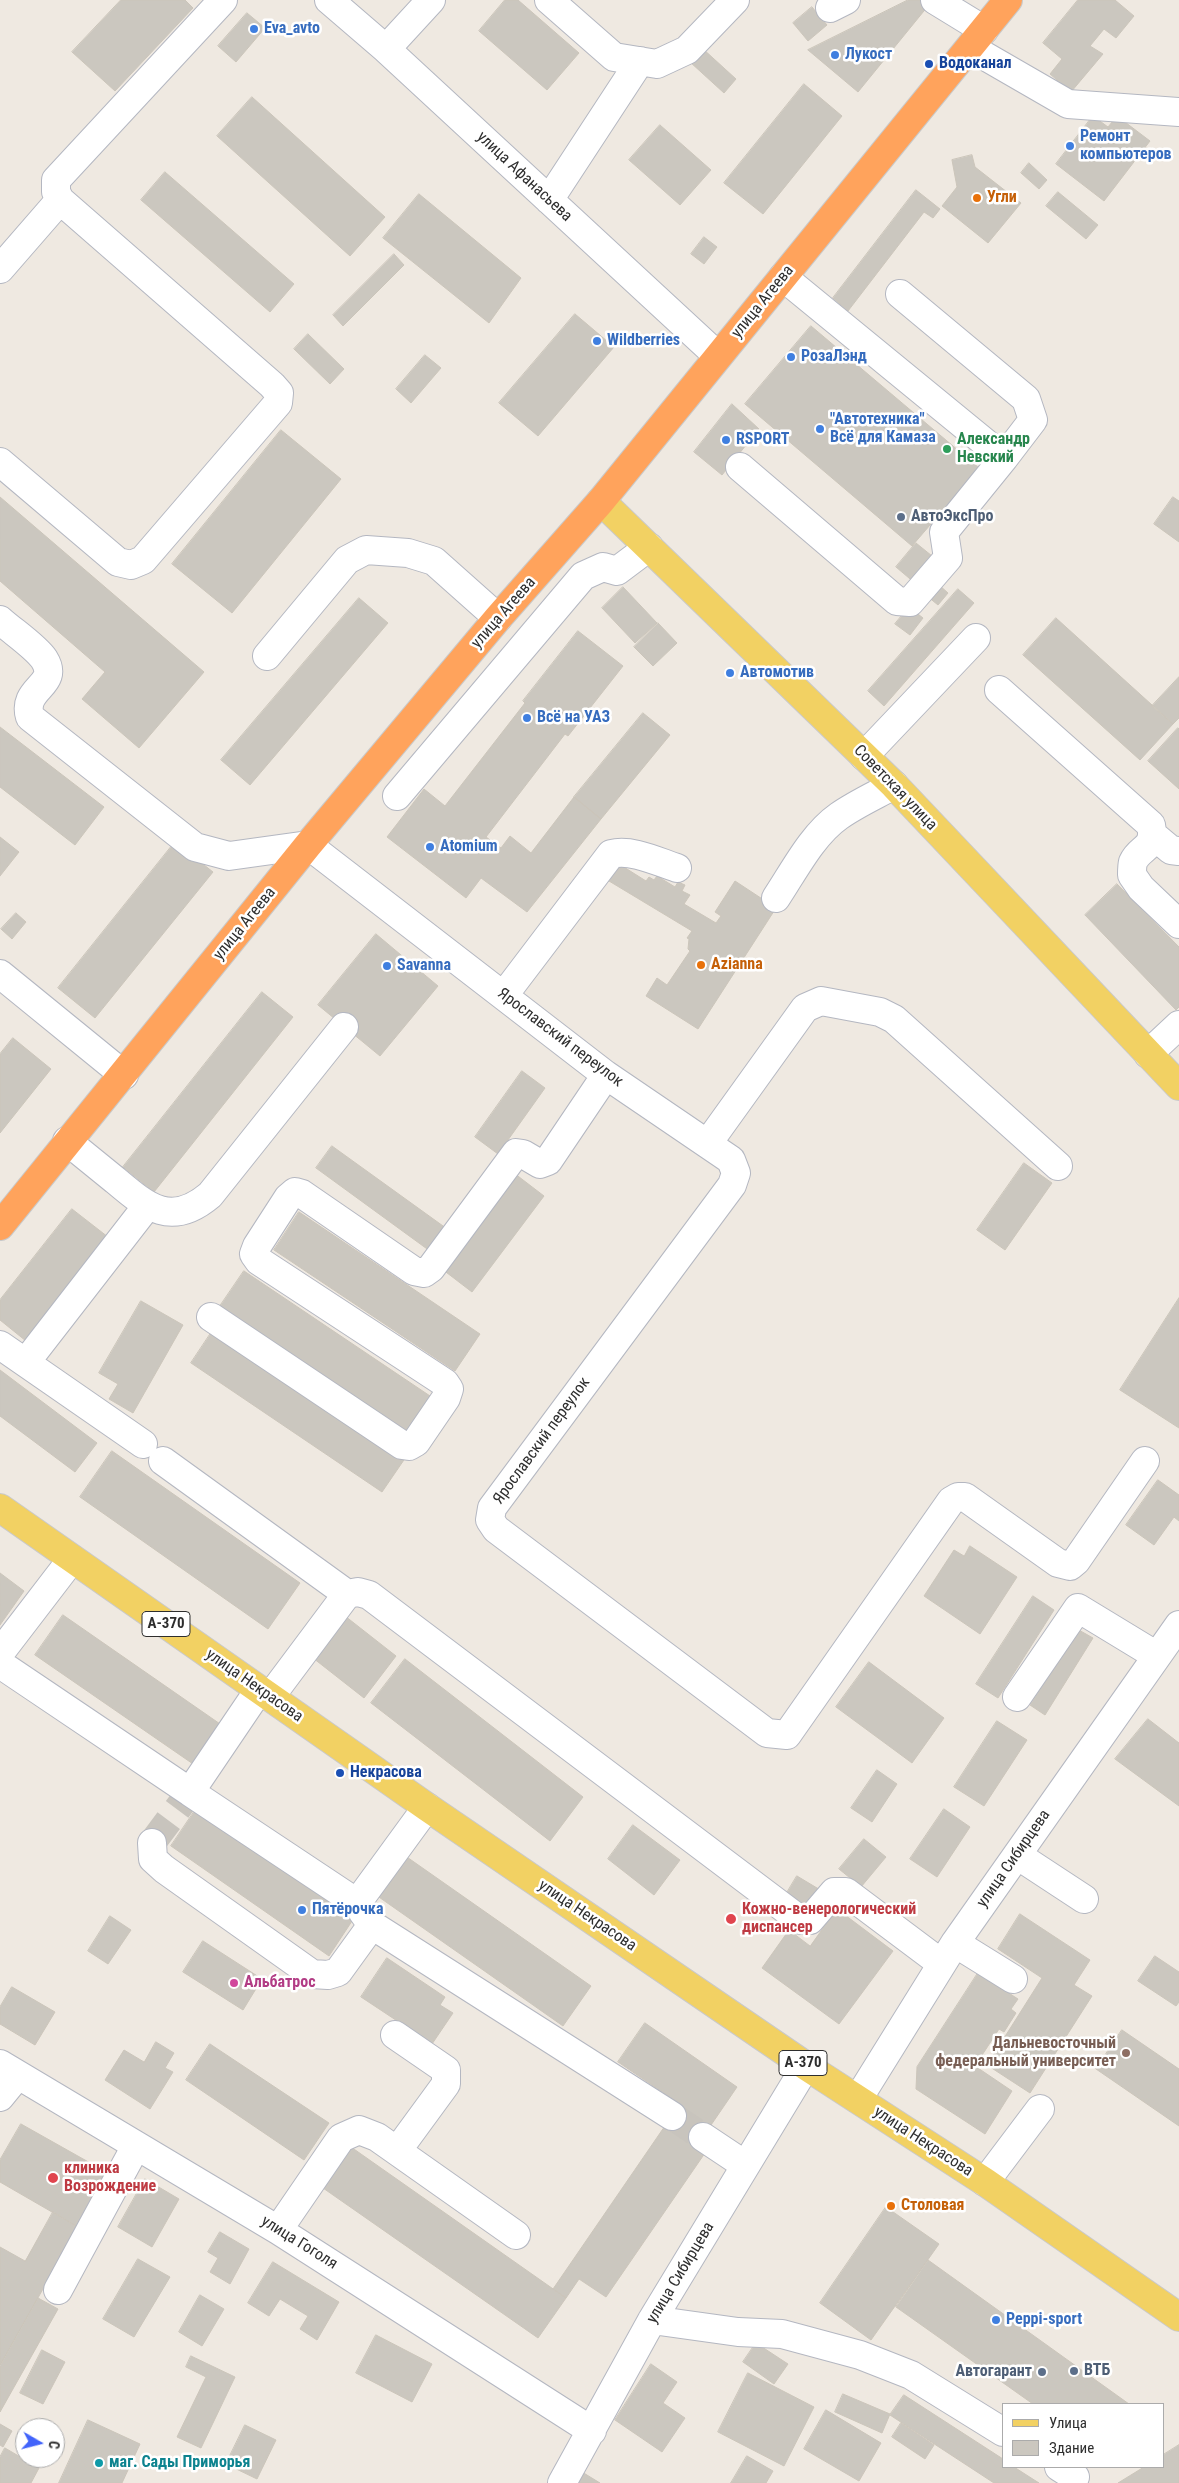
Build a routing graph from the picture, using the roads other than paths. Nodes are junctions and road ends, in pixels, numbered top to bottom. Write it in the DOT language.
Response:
graph roads {
  1 [pos="223,0"];
  2 [pos="329,0"];
  3 [pos="431,0"];
  4 [pos="549,0"];
  5 [pos="734,0"];
  6 [pos="935,0"];
  7 [pos="1008,0"];
  8 [pos="977,39"];
  9 [pos="386,49"];
  10 [pos="640,61"];
  11 [pos="1179,112"];
  12 [pos="60,200"];
  13 [pos="549,200"];
  14 [pos="0,269"];
  15 [pos="783,277"];
  16 [pos="900,294"];
  17 [pos="718,356"];
  18 [pos="1004,458"];
  19 [pos="0,462"];
  20 [pos="740,467"];
  21 [pos="600,501"];
  22 [pos="649,547"];
  23 [pos="498,618"];
  24 [pos="0,620"];
  25 [pos="976,638"];
  26 [pos="267,656"];
  27 [pos="1000,690"];
  28 [pos="864,756"];
  29 [pos="894,785"];
  30 [pos="397,796"];
  31 [pos="1153,835"];
  32 [pos="308,845"];
  33 [pos="1179,851"];
  34 [pos="677,868"];
  35 [pos="776,898"];
  36 [pos="1179,924"];
  37 [pos="0,974"];
  38 [pos="504,995"];
  39 [pos="1179,1026"];
  40 [pos="344,1027"];
  41 [pos="1148,1054"];
  42 [pos="124,1075"];
  43 [pos="606,1075"];
  44 [pos="1179,1086"];
  45 [pos="67,1141"];
  46 [pos="708,1143"];
  47 [pos="1058,1166"];
  48 [pos="147,1206"];
  49 [pos="0,1226"];
  50 [pos="211,1317"];
  51 [pos="0,1345"];
  52 [pos="26,1362"];
  53 [pos="1145,1461"];
  54 [pos="0,1508"];
  55 [pos="72,1559"];
  56 [pos="347,1594"];
  57 [pos="1179,1625"];
  58 [pos="0,1653"];
  59 [pos="1157,1656"];
  60 [pos="0,1664"];
  61 [pos="265,1693"];
  62 [pos="1017,1696"];
  63 [pos="190,1792"];
  64 [pos="428,1807"];
  65 [pos="152,1844"];
  66 [pos="1017,1855"];
  67 [pos="1084,1899"];
  68 [pos="357,1903"];
  69 [pos="372,1925"];
  70 [pos="949,1954"];
  71 [pos="1013,1979"];
  72 [pos="396,2035"];
  73 [pos="806,2066"];
  74 [pos="9,2070"];
  75 [pos="0,2096"];
  76 [pos="858,2099"];
  77 [pos="1040,2109"];
  78 [pos="672,2116"];
  79 [pos="703,2137"];
  80 [pos="136,2146"];
  81 [pos="397,2151"];
  82 [pos="745,2165"];
  83 [pos="985,2182"];
  84 [pos="278,2230"];
  85 [pos="516,2235"];
  86 [pos="58,2290"];
  87 [pos="1179,2317"];
  88 [pos="652,2320"];
  89 [pos="592,2431"];
  90 [pos="1002,2431"];
  91 [pos="562,2483"];
  1 -- 12 [label="street"];
  2 -- 9 [label="street, улица Афанасьева"];
  3 -- 9 [label="street"];
  4 -- 10 [label="street"];
  5 -- 10 [label="street"];
  6 -- 8 [label="street"];
  7 -- 8 [label="highway, улица Агеева"];
  8 -- 11 [label="street"];
  8 -- 15 [label="highway, улица Агеева"];
  9 -- 13 [label="street, улица Афанасьева"];
  10 -- 13 [label="street"];
  12 -- 14 [label="street"];
  12 -- 19 [label="street"];
  13 -- 17 [label="street, улица Афанасьева"];
  15 -- 17 [label="highway, улица Агеева"];
  15 -- 18 [label="street"];
  16 -- 18 [label="street"];
  17 -- 21 [label="highway, улица Агеева"];
  18 -- 20 [label="street"];
  21 -- 22 [label="main road, Советская улица"];
  21 -- 23 [label="highway, улица Агеева"];
  22 -- 28 [label="main road, Советская улица"];
  22 -- 30 [label="street"];
  23 -- 26 [label="street"];
  23 -- 32 [label="highway, улица Агеева"];
  24 -- 32 [label="street"];
  25 -- 28 [label="street"];
  27 -- 31 [label="street"];
  28 -- 29 [label="main road, Советская улица"];
  29 -- 35 [label="street"];
  29 -- 41 [label="main road, Советская улица"];
  31 -- 33 [label="street"];
  31 -- 36 [label="street"];
  32 -- 38 [label="street, Ярославский переулок"];
  32 -- 42 [label="highway, улица Агеева"];
  34 -- 38 [label="street"];
  37 -- 42 [label="street"];
  38 -- 43 [label="street, Ярославский переулок"];
  39 -- 41 [label="street"];
  40 -- 48 [label="street"];
  41 -- 44 [label="main road, Советская улица"];
  42 -- 45 [label="highway, улица Агеева"];
  43 -- 46 [label="street, Ярославский переулок"];
  43 -- 50 [label="street"];
  45 -- 48 [label="street"];
  45 -- 49 [label="highway, улица Агеева"];
  46 -- 47 [label="street"];
  46 -- 53 [label="street, Ярославский переулок"];
  48 -- 52 [label="street"];
  51 -- 52 [label="street"];
  52 -- 56 [label="street"];
  54 -- 55 [label="main road, улица Некрасова / А-370"];
  55 -- 58 [label="street"];
  55 -- 61 [label="main road, улица Некрасова / А-370"];
  56 -- 61 [label="street"];
  56 -- 70 [label="street"];
  57 -- 59 [label="street, улица Сибирцева"];
  59 -- 62 [label="street"];
  59 -- 66 [label="street, улица Сибирцева"];
  60 -- 63 [label="street"];
  61 -- 63 [label="street"];
  61 -- 64 [label="main road, улица Некрасова / А-370"];
  63 -- 68 [label="street"];
  64 -- 68 [label="street"];
  64 -- 73 [label="main road, улица Некрасова / А-370"];
  65 -- 69 [label="street"];
  66 -- 67 [label="street"];
  66 -- 70 [label="street, улица Сибирцева"];
  68 -- 69 [label="street"];
  69 -- 78 [label="street"];
  70 -- 71 [label="street"];
  70 -- 76 [label="street, улица Сибирцева"];
  72 -- 81 [label="street"];
  73 -- 76 [label="main road, улица Некрасова / А-370"];
  73 -- 82 [label="street, улица Сибирцева"];
  74 -- 75 [label="street"];
  74 -- 80 [label="street, улица Гоголя"];
  76 -- 83 [label="main road, улица Некрасова / А-370"];
  77 -- 83 [label="street"];
  79 -- 82 [label="street"];
  80 -- 84 [label="street, улица Гоголя"];
  80 -- 86 [label="street"];
  81 -- 84 [label="street"];
  81 -- 85 [label="street"];
  82 -- 88 [label="street, улица Сибирцева"];
  83 -- 87 [label="main road, улица Некрасова / А-370"];
  84 -- 89 [label="street, улица Гоголя"];
  88 -- 89 [label="street, улица Сибирцева"];
  88 -- 90 [label="street"];
  89 -- 91 [label="street, улица Сибирцева"];
}
